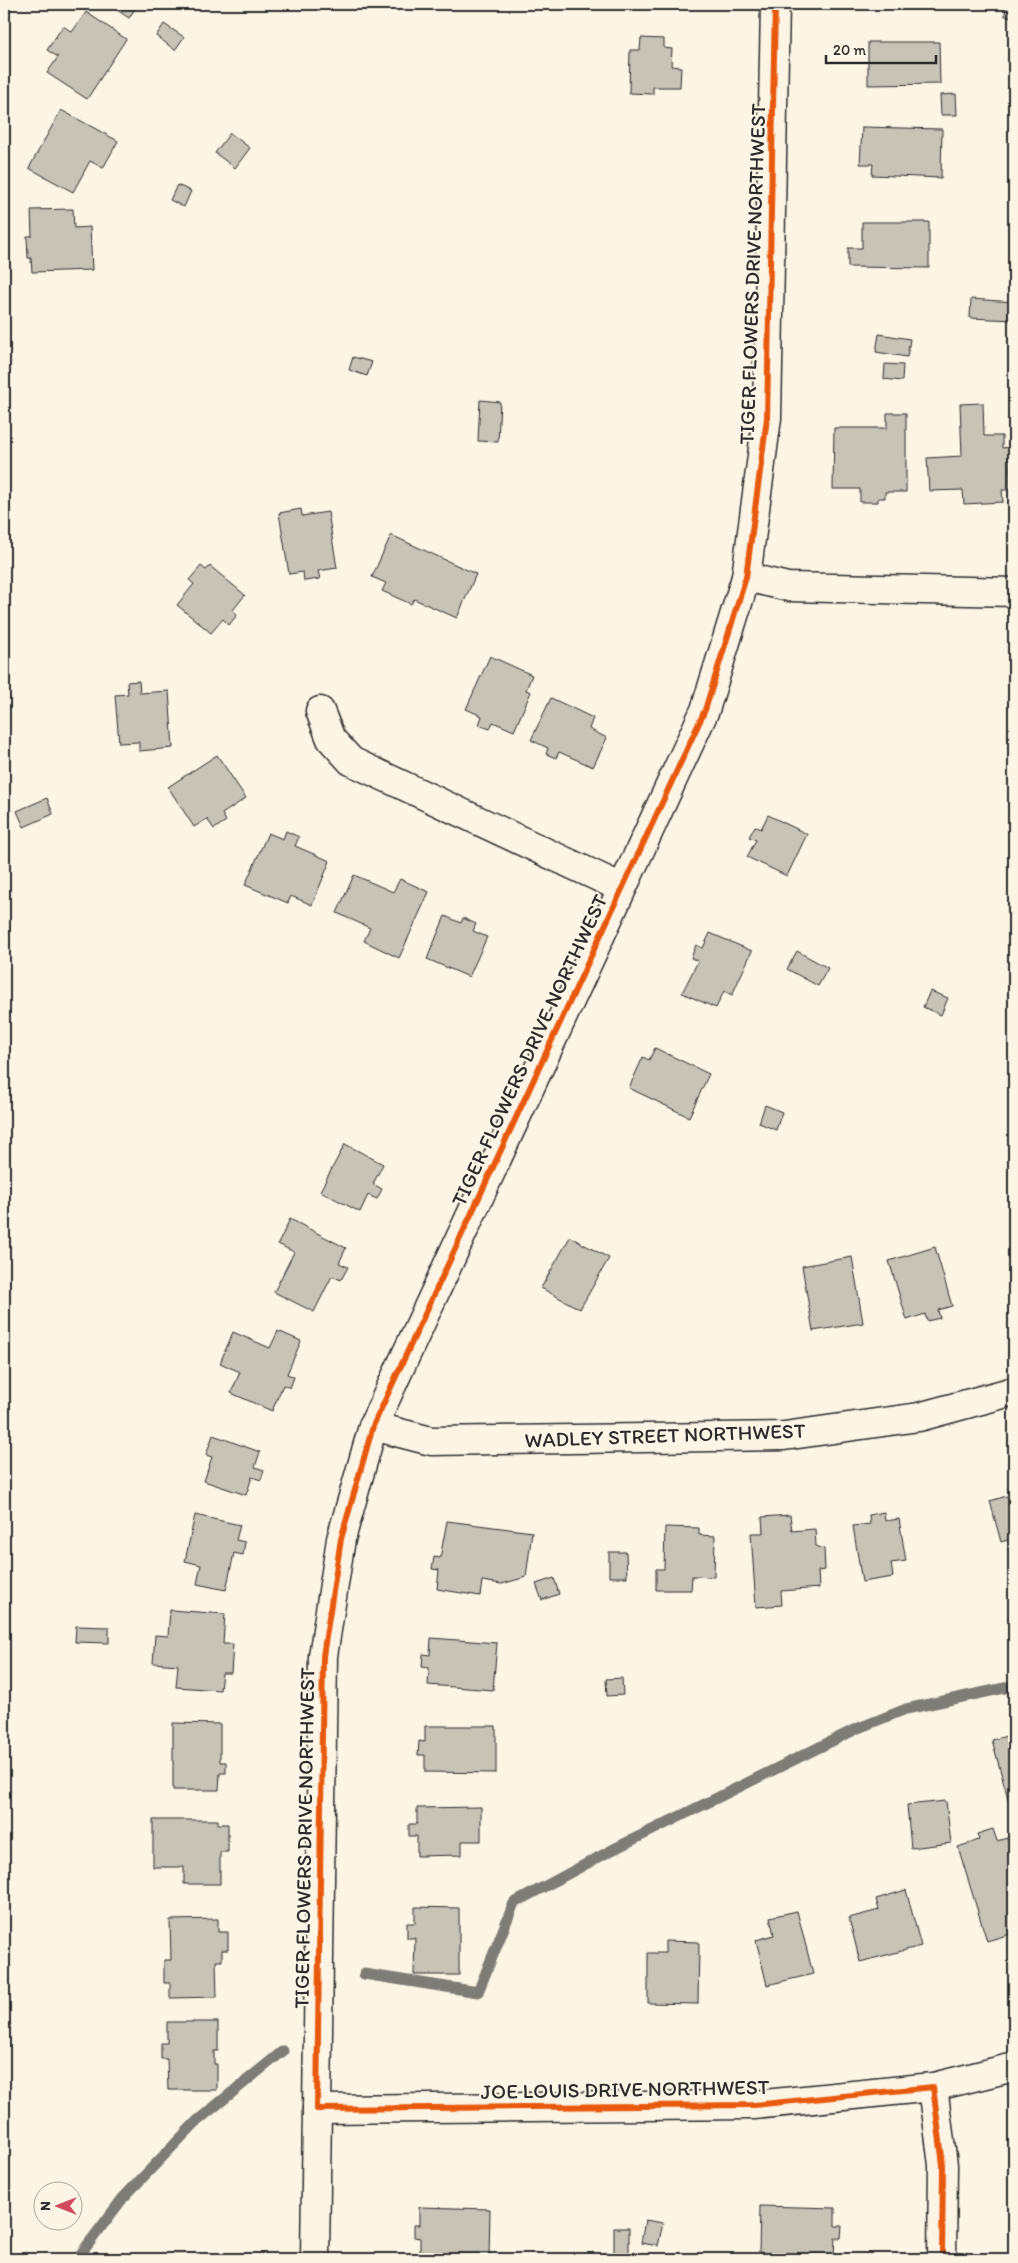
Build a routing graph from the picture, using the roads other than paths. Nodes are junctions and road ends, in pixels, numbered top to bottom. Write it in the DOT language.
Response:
graph roads {
  1 [pos="776,4"];
  2 [pos="746,577"];
  3 [pos="1014,592"];
  4 [pos="320,711"];
  5 [pos="622,888"];
  6 [pos="1014,1391"];
  7 [pos="373,1426"];
  8 [pos="1014,2067"];
  9 [pos="933,2087"];
  10 [pos="317,2109"];
  11 [pos="315,2259"];
  12 [pos="942,2259"];
  1 -- 2 [label="street, TIGER FLOWERS DRIVE NORTHWEST"];
  2 -- 3 [label="street"];
  2 -- 5 [label="street, TIGER FLOWERS DRIVE NORTHWEST"];
  4 -- 5 [label="street"];
  5 -- 7 [label="street, TIGER FLOWERS DRIVE NORTHWEST"];
  6 -- 7 [label="street, WADLEY STREET NORTHWEST"];
  7 -- 10 [label="street, TIGER FLOWERS DRIVE NORTHWEST"];
  8 -- 9 [label="street, JOE LOUIS DRIVE NORTHWEST"];
  9 -- 10 [label="street, JOE LOUIS DRIVE NORTHWEST"];
  9 -- 12 [label="street"];
  10 -- 11 [label="street, TIGER FLOWERS DRIVE NORTHWEST"];
}
